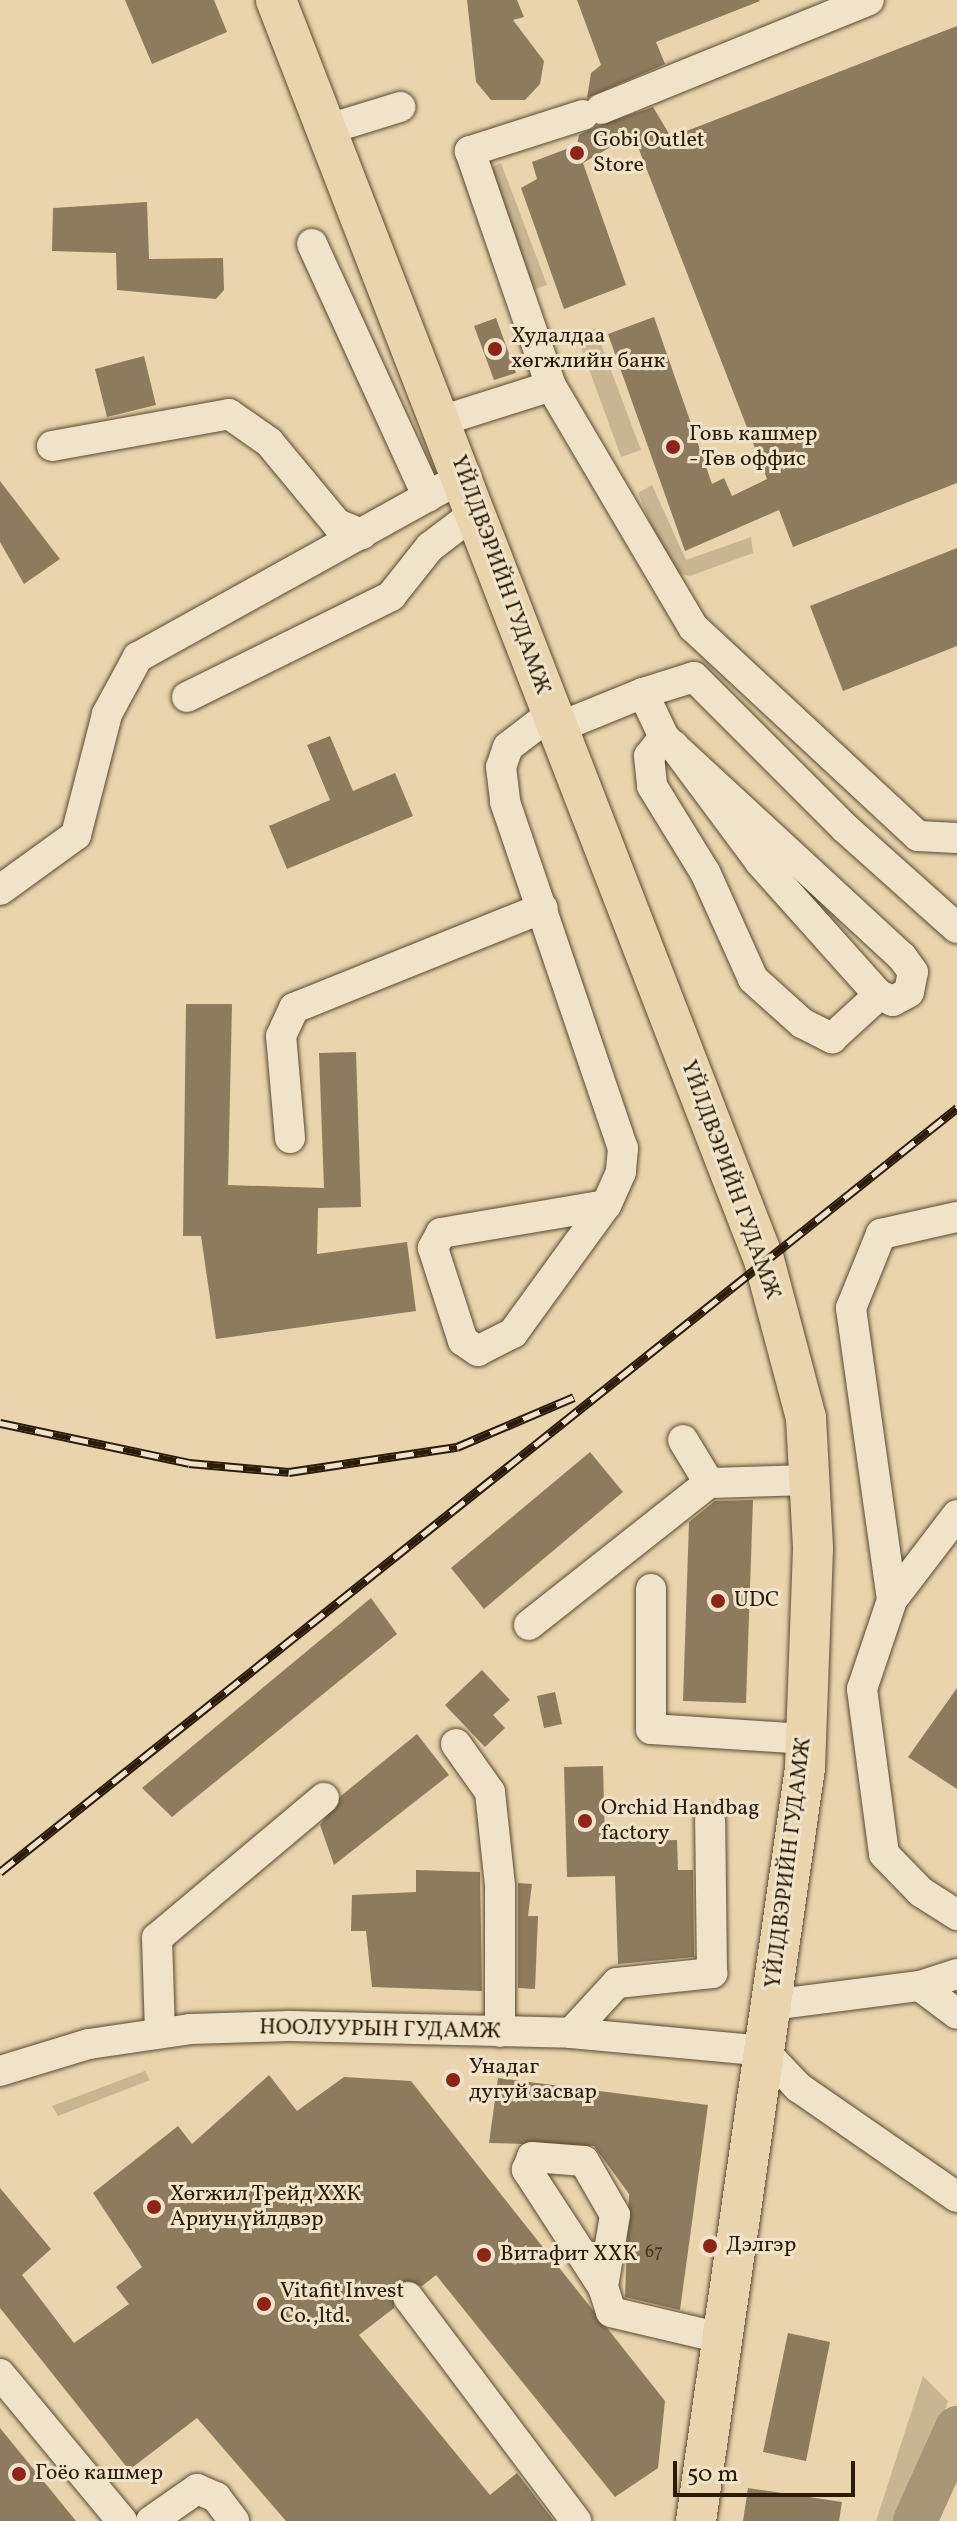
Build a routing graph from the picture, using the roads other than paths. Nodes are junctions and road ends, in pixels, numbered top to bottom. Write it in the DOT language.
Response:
graph roads {
  1 [pos="276,0"];
  2 [pos="869,0"];
  3 [pos="400,107"];
  4 [pos="322,131"];
  5 [pos="312,244"];
  6 [pos="551,386"];
  7 [pos="444,420"];
  8 [pos="52,446"];
  9 [pos="469,495"];
  10 [pos="428,497"];
  11 [pos="362,534"];
  12 [pos="643,693"];
  13 [pos="187,697"];
  14 [pos="554,721"];
  15 [pos="669,741"];
  16 [pos="957,838"];
  17 [pos="0,890"];
  18 [pos="543,908"];
  19 [pos="957,928"];
  20 [pos="884,942"];
  21 [pos="855,969"];
  22 [pos="879,995"];
  23 [pos="290,1138"];
  24 [pos="606,1205"];
  25 [pos="957,1217"];
  26 [pos="683,1440"];
  27 [pos="809,1480"];
  28 [pos="709,1483"];
  29 [pos="957,1515"];
  30 [pos="651,1589"];
  31 [pos="892,1600"];
  32 [pos="529,1625"];
  33 [pos="805,1739"];
  34 [pos="456,1744"];
  35 [pos="324,1798"];
  36 [pos="710,1820"];
  37 [pos="957,1915"];
  38 [pos="957,1974"];
  39 [pos="920,1986"];
  40 [pos="771,2005"];
  41 [pos="957,2014"];
  42 [pos="500,2032"];
  43 [pos="160,2033"];
  44 [pos="571,2033"];
  45 [pos="764,2051"];
  46 [pos="0,2071"];
  47 [pos="957,2197"];
  48 [pos="603,2287"];
  49 [pos="408,2297"];
  50 [pos="721,2338"];
  51 [pos="0,2374"];
  52 [pos="122,2521"];
  53 [pos="151,2521"];
  54 [pos="234,2521"];
  55 [pos="576,2521"];
  56 [pos="696,2521"];
  1 -- 4 [label="main road, YЙЛДВЭРИЙН ГУДАМЖ"];
  2 -- 6 [label="street"];
  3 -- 4 [label="street"];
  4 -- 7 [label="main road, YЙЛДВЭРИЙН ГУДАМЖ"];
  5 -- 10 [label="street"];
  6 -- 7 [label="street"];
  6 -- 16 [label="street"];
  7 -- 9 [label="main road, YЙЛДВЭРИЙН ГУДАМЖ"];
  8 -- 11 [label="street"];
  9 -- 10 [label="street"];
  9 -- 13 [label="street"];
  9 -- 14 [label="main road, YЙЛДВЭРИЙН ГУДАМЖ"];
  10 -- 11 [label="street"];
  11 -- 17 [label="street"];
  12 -- 14 [label="street"];
  12 -- 15 [label="street"];
  12 -- 19 [label="street"];
  14 -- 18 [label="street"];
  14 -- 27 [label="main road, YЙЛДВЭРИЙН ГУДАМЖ"];
  15 -- 20 [label="street"];
  15 -- 21 [label="street"];
  15 -- 22 [label="street"];
  18 -- 23 [label="street"];
  18 -- 24 [label="street"];
  20 -- 21 [label="street"];
  20 -- 22 [label="street"];
  21 -- 22 [label="street"];
  24 -- 24 [label="street"];
  25 -- 31 [label="street"];
  26 -- 28 [label="street"];
  27 -- 28 [label="street"];
  27 -- 33 [label="main road, YЙЛДВЭРИЙН ГУДАМЖ"];
  28 -- 32 [label="street"];
  29 -- 31 [label="street"];
  30 -- 33 [label="street"];
  31 -- 37 [label="street"];
  33 -- 40 [label="main road, YЙЛДВЭРИЙН ГУДАМЖ"];
  34 -- 42 [label="street"];
  35 -- 43 [label="street"];
  36 -- 44 [label="street"];
  38 -- 39 [label="street"];
  39 -- 40 [label="street"];
  39 -- 41 [label="street"];
  40 -- 45 [label="main road, YЙЛДВЭРИЙН ГУДАМЖ"];
  42 -- 43 [label="street, НООЛУУРЫН ГУДАМЖ"];
  42 -- 44 [label="street, НООЛУУРЫН ГУДАМЖ"];
  43 -- 46 [label="street, НООЛУУРЫН ГУДАМЖ"];
  44 -- 45 [label="street, НООЛУУРЫН ГУДАМЖ"];
  45 -- 47 [label="street"];
  45 -- 50 [label="main road, YЙЛДВЭРИЙН ГУДАМЖ"];
  48 -- 50 [label="street"];
  49 -- 55 [label="street"];
  50 -- 56 [label="main road, YЙЛДВЭРИЙН ГУДАМЖ"];
  51 -- 52 [label="street"];
  53 -- 54 [label="street"];
}
